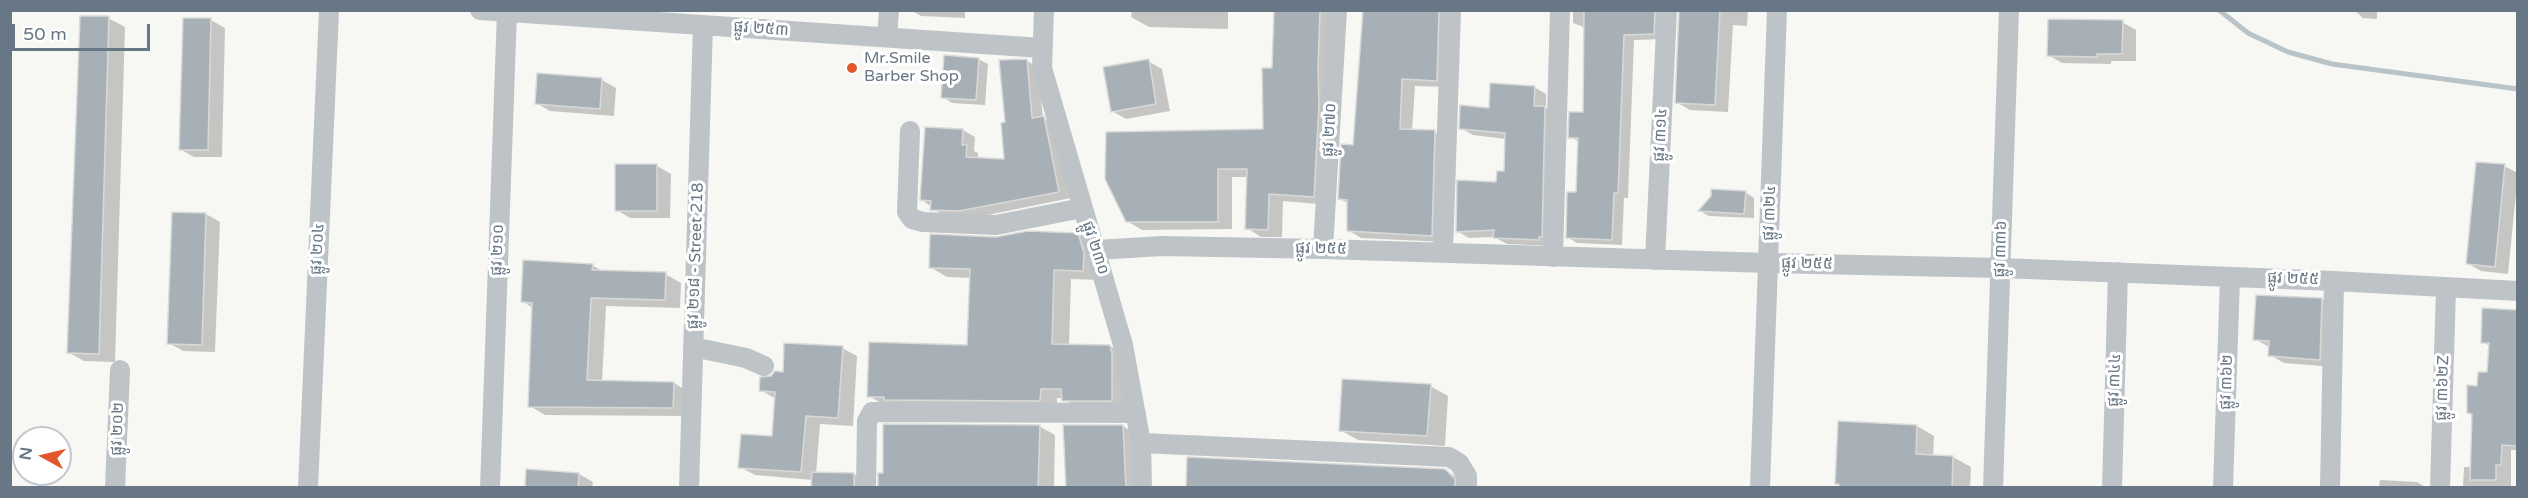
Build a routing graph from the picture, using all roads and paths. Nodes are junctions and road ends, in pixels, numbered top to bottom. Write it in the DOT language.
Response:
graph roads {
  1 [pos="329,10"];
  2 [pos="480,10"];
  3 [pos="889,10"];
  4 [pos="1044,10"];
  5 [pos="1337,10"];
  6 [pos="1451,10"];
  7 [pos="1560,10"];
  8 [pos="1667,10"];
  9 [pos="1778,10"];
  10 [pos="2009,10"];
  11 [pos="507,12"];
  12 [pos="679,17"];
  13 [pos="703,25"];
  14 [pos="887,37"];
  15 [pos="1042,48"];
  16 [pos="910,131"];
  17 [pos="1082,208"];
  18 [pos="1323,249"];
  19 [pos="1096,250"];
  20 [pos="1443,252"];
  21 [pos="1553,257"];
  22 [pos="1655,260"];
  23 [pos="1768,263"];
  24 [pos="2001,268"];
  25 [pos="2118,272"];
  26 [pos="2230,277"];
  27 [pos="2334,281"];
  28 [pos="2446,289"];
  29 [pos="2517,291"];
  30 [pos="693,347"];
  31 [pos="764,366"];
  32 [pos="120,370"];
  33 [pos="1136,413"];
  34 [pos="1141,443"];
  35 [pos="115,488"];
  36 [pos="308,488"];
  37 [pos="490,488"];
  38 [pos="689,488"];
  39 [pos="866,488"];
  40 [pos="1142,488"];
  41 [pos="1467,488"];
  42 [pos="1760,488"];
  43 [pos="1993,488"];
  44 [pos="2112,488"];
  45 [pos="2223,488"];
  46 [pos="2330,488"];
  47 [pos="2440,488"];
  1 -- 36 [label="street, ផ្លូវ ២០៤"];
  2 -- 11 [label="street, ផ្លូវ ២៥៣"];
  3 -- 14 [label="street"];
  4 -- 15 [label="street, ផ្លូវ ២៣០"];
  5 -- 18 [label="street, ផ្លូវ ២៧០"];
  6 -- 20 [label="street"];
  7 -- 21 [label="street"];
  8 -- 22 [label="street, ផ្លូវ ៣១៤"];
  9 -- 23 [label="street, ផ្លូវ ៣២៤"];
  10 -- 24 [label="street, ផ្លូវ ៣៣៦"];
  11 -- 12 [label="street, ផ្លូវ ២៥៣"];
  11 -- 37 [label="street, ផ្លូវ ២១០"];
  12 -- 13 [label="street, ផ្លូវ ២៥៣"];
  13 -- 14 [label="street, ផ្លូវ ២៥៣"];
  13 -- 30 [label="street, ផ្លូវ ២១៨ - Street 218"];
  14 -- 15 [label="street, ផ្លូវ ២៥៣"];
  15 -- 17 [label="street, ផ្លូវ ២៣០"];
  16 -- 17 [label="street"];
  17 -- 19 [label="street, ផ្លូវ ២៣០"];
  18 -- 19 [label="street, ផ្លូវ ២៥៥"];
  18 -- 20 [label="street, ផ្លូវ ២៥៥"];
  19 -- 33 [label="street, ផ្លូវ ២៣០"];
  20 -- 21 [label="street, ផ្លូវ ២៥៥"];
  21 -- 22 [label="street, ផ្លូវ ២៥៥"];
  22 -- 23 [label="street, ផ្លូវ ២៥៥"];
  23 -- 24 [label="street, ផ្លូវ ២៥៥"];
  23 -- 42 [label="street, ផ្លូវ ៣២៤"];
  24 -- 25 [label="street, ផ្លូវ ២៥៥"];
  24 -- 43 [label="street, ផ្លូវ ៣៣៦"];
  25 -- 26 [label="street, ផ្លូវ ២៥៥"];
  25 -- 44 [label="street, ផ្លូវ ៣៤៤"];
  26 -- 27 [label="street, ផ្លូវ ២៥៥"];
  26 -- 45 [label="street, ផ្លូវ ៣៦២"];
  27 -- 28 [label="street, ផ្លូវ ២៥៥"];
  27 -- 46 [label="street"];
  28 -- 29 [label="street, ផ្លូវ ២៥៥"];
  28 -- 47 [label="street, ផ្លូវ ៣៦២Z"];
  30 -- 31 [label="street"];
  30 -- 38 [label="street, ផ្លូវ ២១៨ - Street 218"];
  32 -- 35 [label="street, ផ្លូវ ២០២"];
  33 -- 34 [label="street, ផ្លូវ ២៣០"];
  33 -- 39 [label="street"];
  34 -- 40 [label="street, ផ្លូវ ២៣០"];
  34 -- 41 [label="street"];
}
